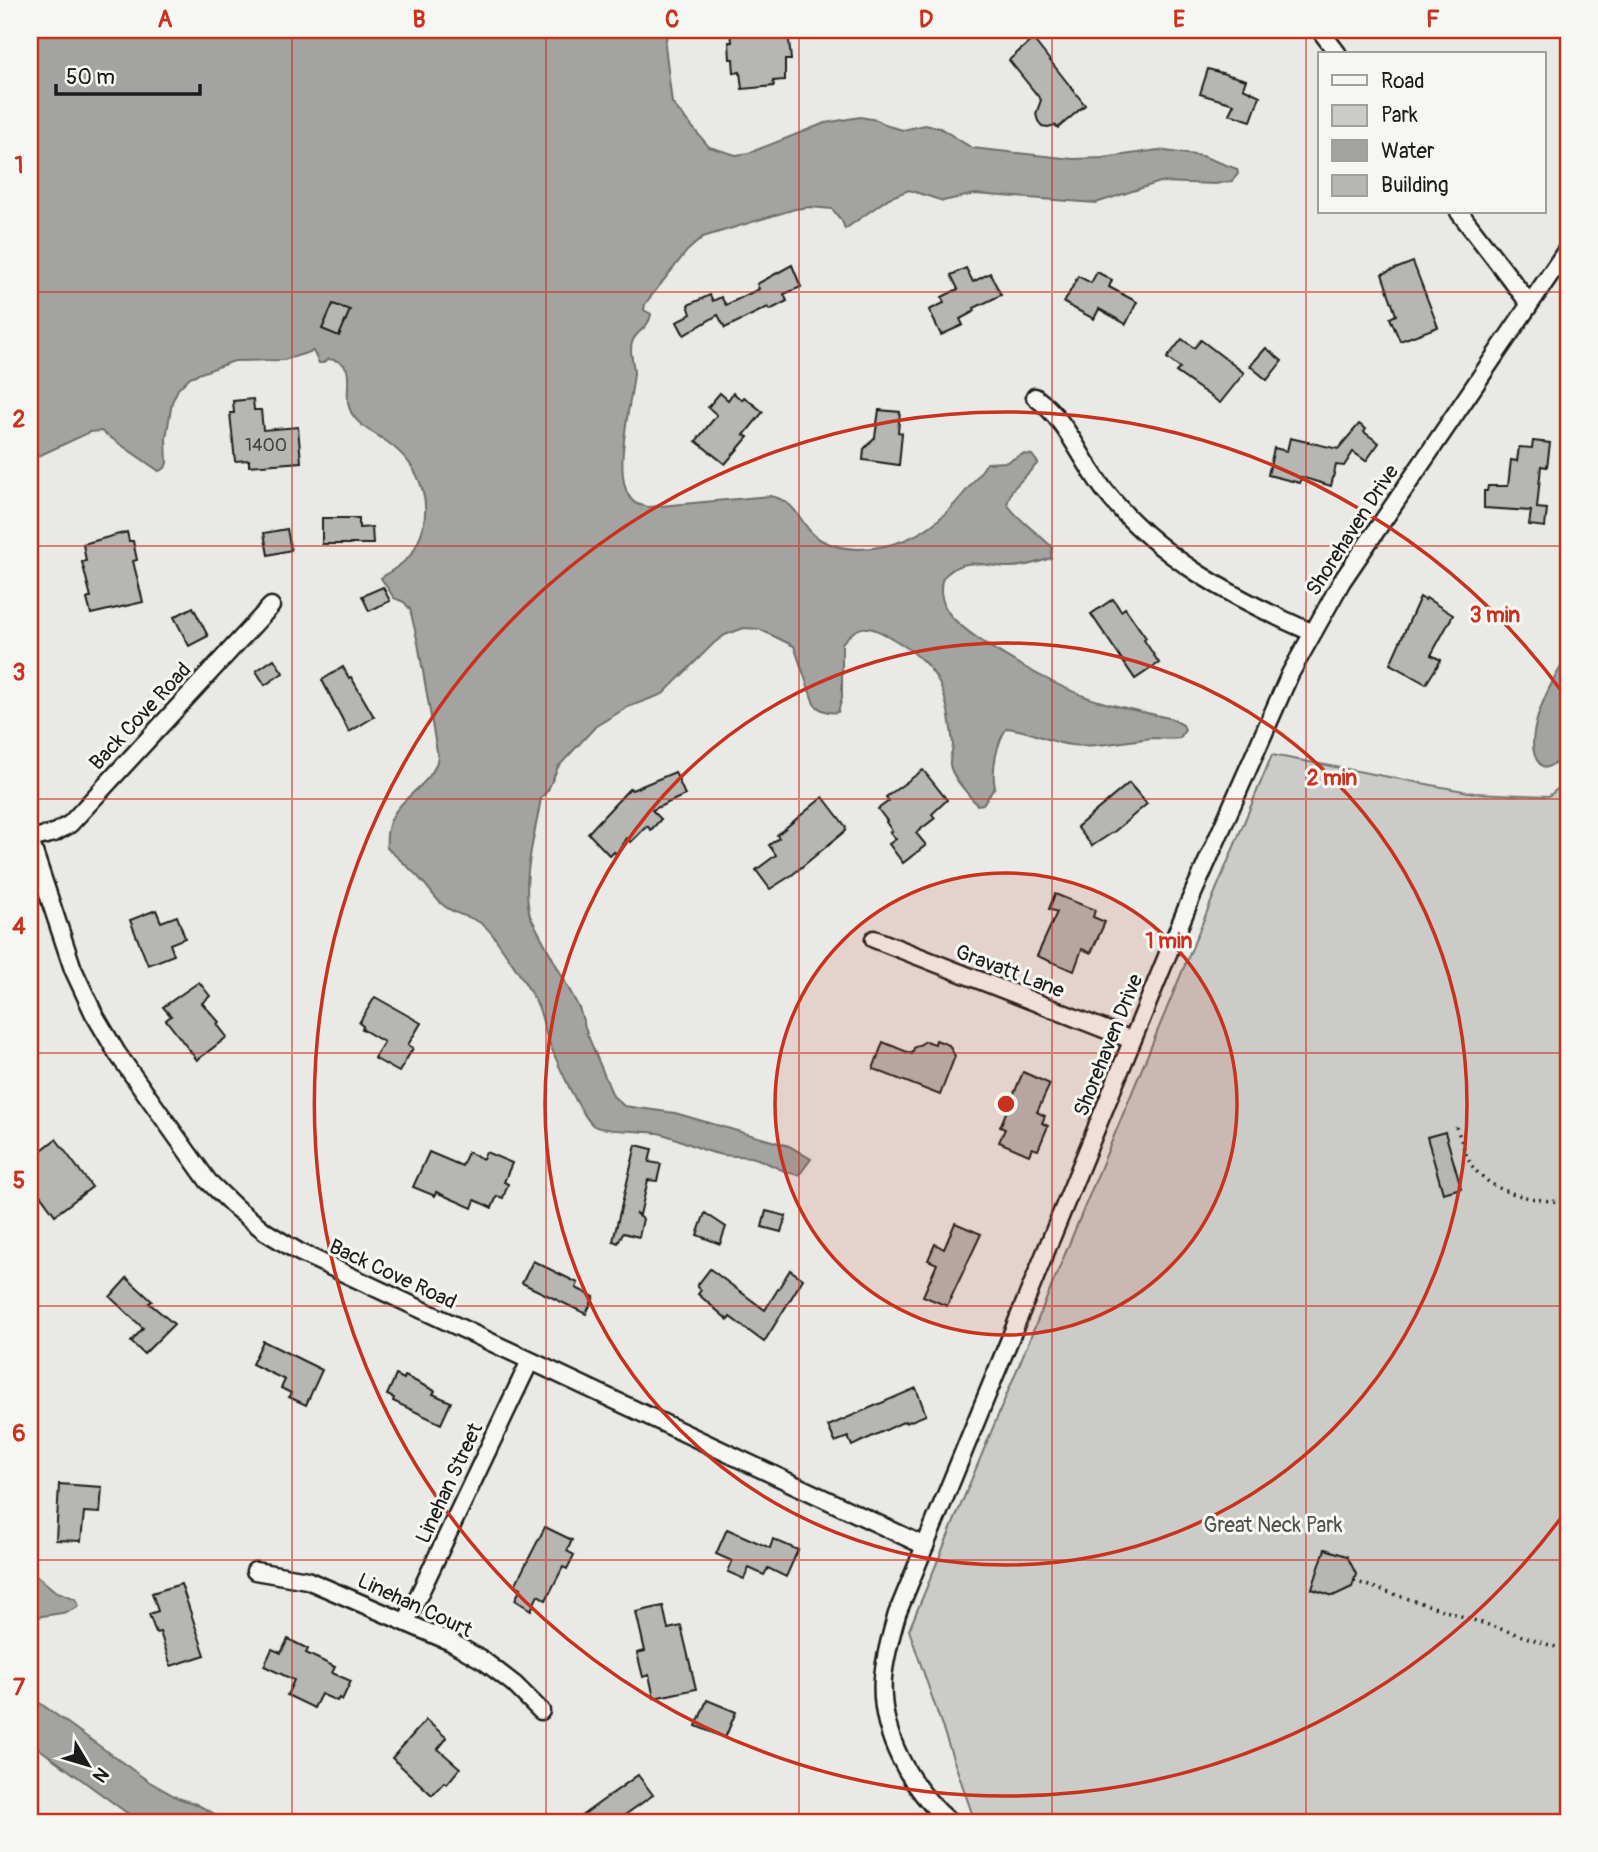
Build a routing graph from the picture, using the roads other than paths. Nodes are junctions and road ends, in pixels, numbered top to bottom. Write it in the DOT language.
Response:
graph roads {
  1 [pos="1320,30"];
  2 [pos="1336,52"];
  3 [pos="1461,214"];
  4 [pos="1568,248"];
  5 [pos="1529,303"];
  6 [pos="1035,397"];
  7 [pos="271,606"];
  8 [pos="1311,632"];
  9 [pos="30,840"];
  10 [pos="874,939"];
  11 [pos="1132,1040"];
  12 [pos="530,1361"];
  13 [pos="925,1546"];
  14 [pos="255,1571"];
  15 [pos="406,1622"];
  16 [pos="541,1711"];
  17 [pos="950,1822"];
  1 -- 2 [label="street"];
  3 -- 5 [label="street"];
  4 -- 5 [label="street, Shorehaven Drive"];
  5 -- 8 [label="street, Shorehaven Drive"];
  6 -- 8 [label="street"];
  7 -- 9 [label="street, Back Cove Road"];
  8 -- 11 [label="street, Shorehaven Drive"];
  9 -- 12 [label="street, Back Cove Road"];
  10 -- 11 [label="street, Gravatt Lane"];
  11 -- 13 [label="street, Shorehaven Drive"];
  12 -- 13 [label="street, Back Cove Road"];
  12 -- 15 [label="street, Linehan Street"];
  13 -- 17 [label="street, Shorehaven Drive"];
  14 -- 15 [label="street, Linehan Court"];
  15 -- 16 [label="street, Linehan Court"];
}
